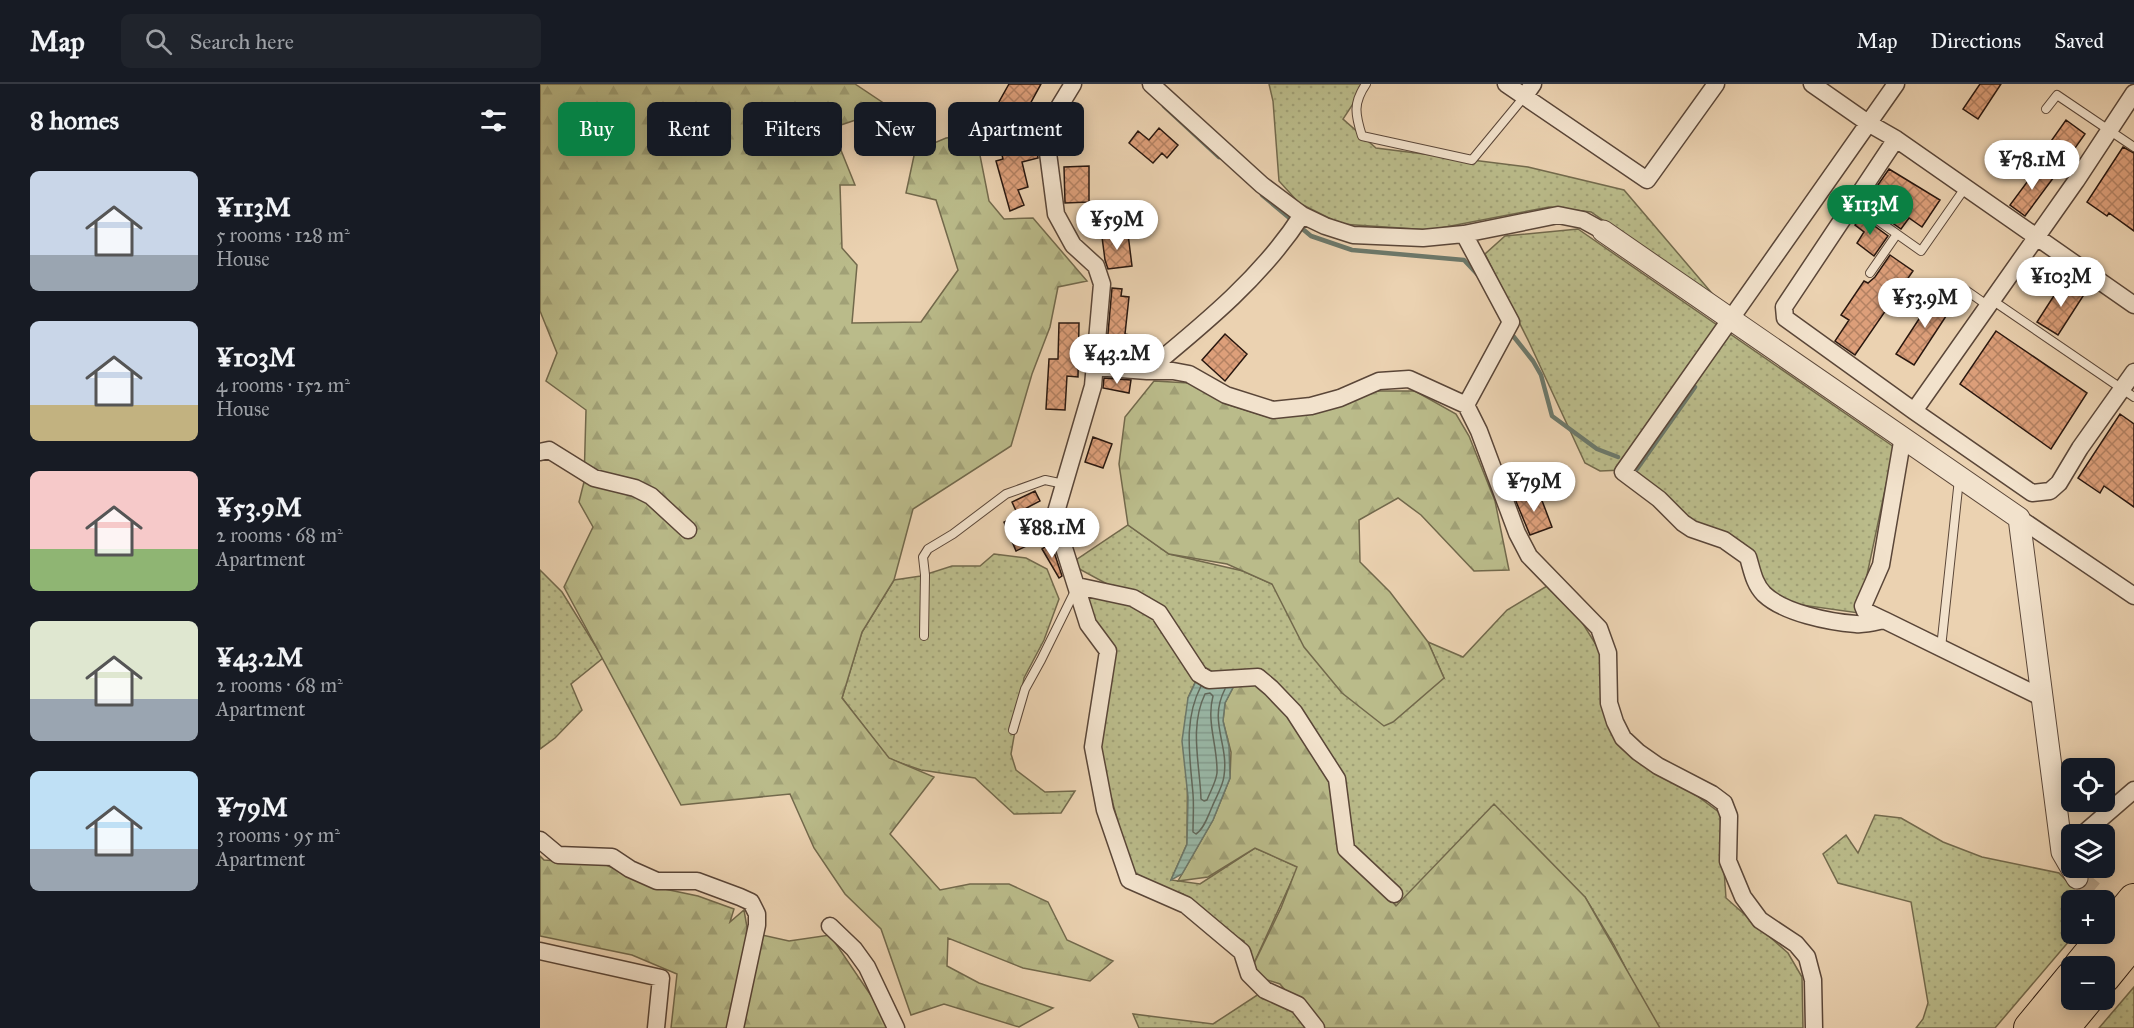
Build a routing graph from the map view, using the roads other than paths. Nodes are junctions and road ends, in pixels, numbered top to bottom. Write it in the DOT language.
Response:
graph roads {
  1 [pos="1073,84"];
  2 [pos="1151,84"];
  3 [pos="1366,84"];
  4 [pos="1506,84"];
  5 [pos="1716,84"];
  6 [pos="1812,84"];
  7 [pos="1896,84"];
  8 [pos="1529,90"];
  9 [pos="2134,93"];
  10 [pos="2046,109"];
  11 [pos="1868,123"];
  12 [pos="2109,130"];
  13 [pos="1896,139"];
  14 [pos="2134,147"];
  15 [pos="1965,188"];
  16 [pos="1853,203"];
  17 [pos="1301,215"];
  18 [pos="1603,231"];
  19 [pos="1464,234"];
  20 [pos="1897,234"];
  21 [pos="2035,237"];
  22 [pos="1870,273"];
  23 [pos="1957,284"];
  24 [pos="1990,302"];
  25 [pos="2134,305"];
  26 [pos="1732,319"];
  27 [pos="1095,367"];
  28 [pos="1147,371"];
  29 [pos="2134,372"];
  30 [pos="2128,393"];
  31 [pos="1466,405"];
  32 [pos="1914,411"];
  33 [pos="1903,436"];
  34 [pos="540,452"];
  35 [pos="1960,477"];
  36 [pos="1064,484"];
  37 [pos="2019,518"];
  38 [pos="688,530"];
  39 [pos="1077,586"];
  40 [pos="2134,596"];
  41 [pos="1884,620"];
  42 [pos="924,636"];
  43 [pos="1941,649"];
  44 [pos="2043,698"];
  45 [pos="1013,730"];
  46 [pos="2134,790"];
  47 [pos="2063,824"];
  48 [pos="2095,824"];
  49 [pos="540,840"];
  50 [pos="1394,894"];
  51 [pos="2134,900"];
  52 [pos="830,926"];
  53 [pos="2134,940"];
  54 [pos="540,951"];
  55 [pos="2088,956"];
  56 [pos="2115,963"];
  57 [pos="2061,990"];
  58 [pos="2078,1010"];
  59 [pos="656,1028"];
  60 [pos="735,1028"];
  61 [pos="896,1028"];
  62 [pos="1316,1028"];
  63 [pos="1814,1028"];
  64 [pos="2030,1028"];
  65 [pos="2063,1028"];
  1 -- 27 [label="street"];
  2 -- 17 [label="street"];
  3 -- 8 [label="lane"];
  4 -- 8 [label="street"];
  5 -- 8 [label="street"];
  6 -- 11 [label="street"];
  7 -- 11 [label="street"];
  9 -- 12 [label="street"];
  10 -- 12 [label="lane"];
  11 -- 13 [label="street"];
  11 -- 26 [label="street"];
  12 -- 14 [label="lane"];
  12 -- 21 [label="street"];
  13 -- 15 [label="street"];
  13 -- 16 [label="street"];
  15 -- 20 [label="lane"];
  15 -- 21 [label="street"];
  16 -- 20 [label="lane"];
  16 -- 32 [label="street"];
  17 -- 19 [label="street"];
  17 -- 28 [label="street"];
  18 -- 19 [label="street"];
  18 -- 26 [label="street"];
  19 -- 31 [label="street"];
  20 -- 22 [label="lane"];
  21 -- 24 [label="street"];
  21 -- 25 [label="street"];
  23 -- 24 [label="lane"];
  24 -- 30 [label="lane"];
  24 -- 32 [label="street"];
  26 -- 33 [label="street"];
  26 -- 41 [label="street"];
  27 -- 28 [label="street"];
  27 -- 36 [label="street"];
  28 -- 31 [label="street"];
  29 -- 30 [label="street"];
  30 -- 32 [label="street"];
  31 -- 63 [label="street"];
  33 -- 35 [label="street"];
  33 -- 41 [label="street"];
  34 -- 38 [label="street"];
  35 -- 37 [label="street"];
  35 -- 43 [label="lane"];
  36 -- 39 [label="street"];
  36 -- 42 [label="lane"];
  37 -- 40 [label="street"];
  37 -- 44 [label="street"];
  39 -- 45 [label="lane"];
  39 -- 50 [label="street"];
  39 -- 62 [label="street"];
  41 -- 43 [label="street"];
  43 -- 44 [label="street"];
  44 -- 47 [label="street"];
  46 -- 48 [label="street"];
  49 -- 60 [label="street"];
  51 -- 55 [label="highway"];
  52 -- 61 [label="street"];
  53 -- 56 [label="highway"];
  54 -- 59 [label="street"];
  57 -- 64 [label="highway"];
  58 -- 65 [label="highway"];
}
